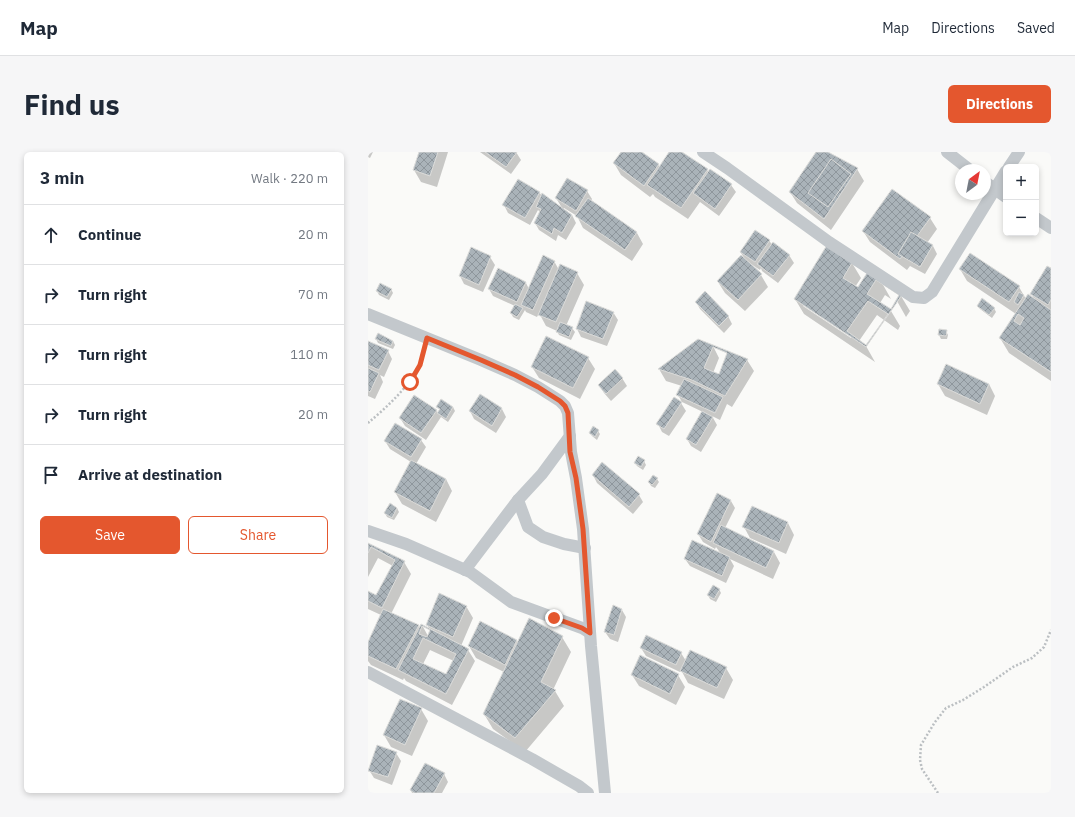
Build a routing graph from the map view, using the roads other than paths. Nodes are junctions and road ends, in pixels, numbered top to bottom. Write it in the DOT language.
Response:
graph roads {
  1 [pos="703,152"];
  2 [pos="947,152"];
  3 [pos="1019,152"];
  4 [pos="962,164"];
  5 [pos="1011,164"];
  6 [pos="1003,174"];
  7 [pos="991,184"];
  8 [pos="991,186"];
  9 [pos="1003,195"];
  10 [pos="982,200"];
  11 [pos="1039,220"];
  12 [pos="1051,228"];
  13 [pos="368,314"];
  14 [pos="570,436"];
  15 [pos="518,500"];
  16 [pos="368,531"];
  17 [pos="585,548"];
  18 [pos="465,570"];
  19 [pos="590,633"];
  20 [pos="368,672"];
  21 [pos="588,793"];
  22 [pos="605,793"];
  1 -- 10 [label="street"];
  2 -- 4 [label="street"];
  3 -- 5 [label="street"];
  6 -- 7 [label="street"];
  8 -- 9 [label="street"];
  11 -- 12 [label="street"];
  13 -- 14 [label="street"];
  14 -- 15 [label="street"];
  14 -- 17 [label="street"];
  15 -- 17 [label="street"];
  15 -- 18 [label="street"];
  16 -- 18 [label="street"];
  17 -- 19 [label="street"];
  18 -- 19 [label="street"];
  19 -- 22 [label="street"];
  20 -- 21 [label="street"];
}
